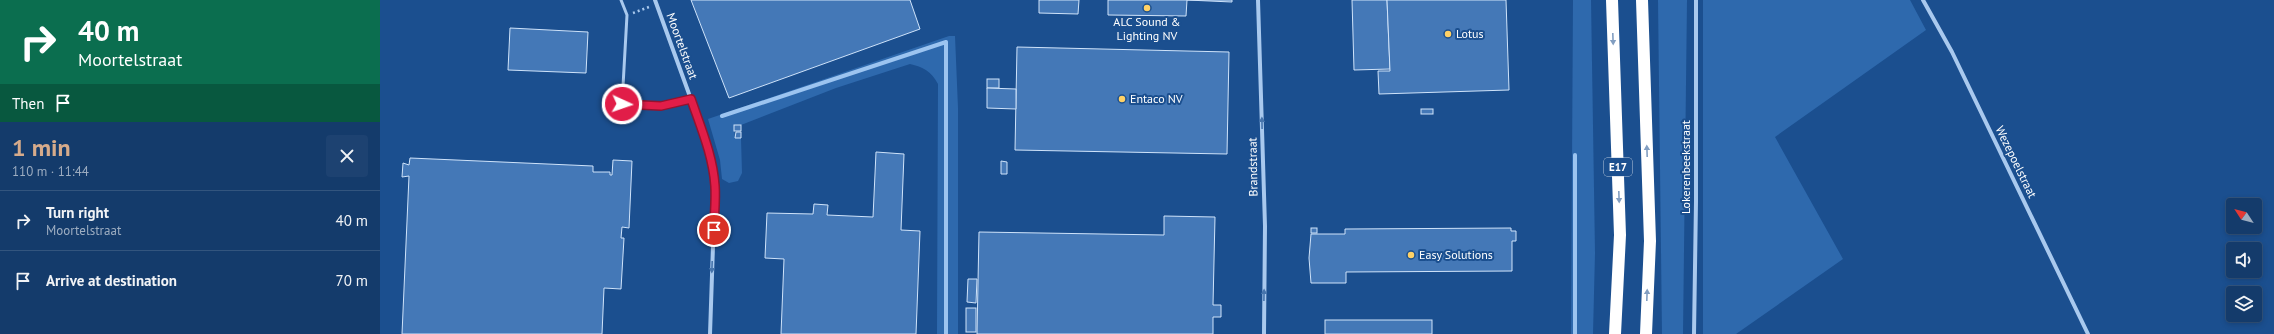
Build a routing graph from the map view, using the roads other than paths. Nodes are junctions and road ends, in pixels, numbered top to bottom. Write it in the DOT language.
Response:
graph roads {
  1 [pos="621,0"];
  2 [pos="1258,0"];
  3 [pos="1612,0"];
  4 [pos="1642,0"];
  5 [pos="1696,0"];
  6 [pos="1923,0"];
  7 [pos="656,2"];
  8 [pos="691,99"];
  9 [pos="710,334"];
  10 [pos="1264,334"];
  11 [pos="1615,334"];
  12 [pos="1646,334"];
  13 [pos="1694,334"];
  14 [pos="2088,334"];
  1 -- 8 [label="lane"];
  10 -- 2 [label="street, Brandstraat, one-way"];
  3 -- 11 [label="highway, E17, one-way"];
  12 -- 4 [label="highway, E17, one-way"];
  5 -- 13 [label="street, Lokerenbeekstraat"];
  6 -- 14 [label="street, Wezepoelstraat"];
  7 -- 8 [label="street, Moortelstraat"];
  8 -- 9 [label="street, Moortelstraat, one-way"];
}
